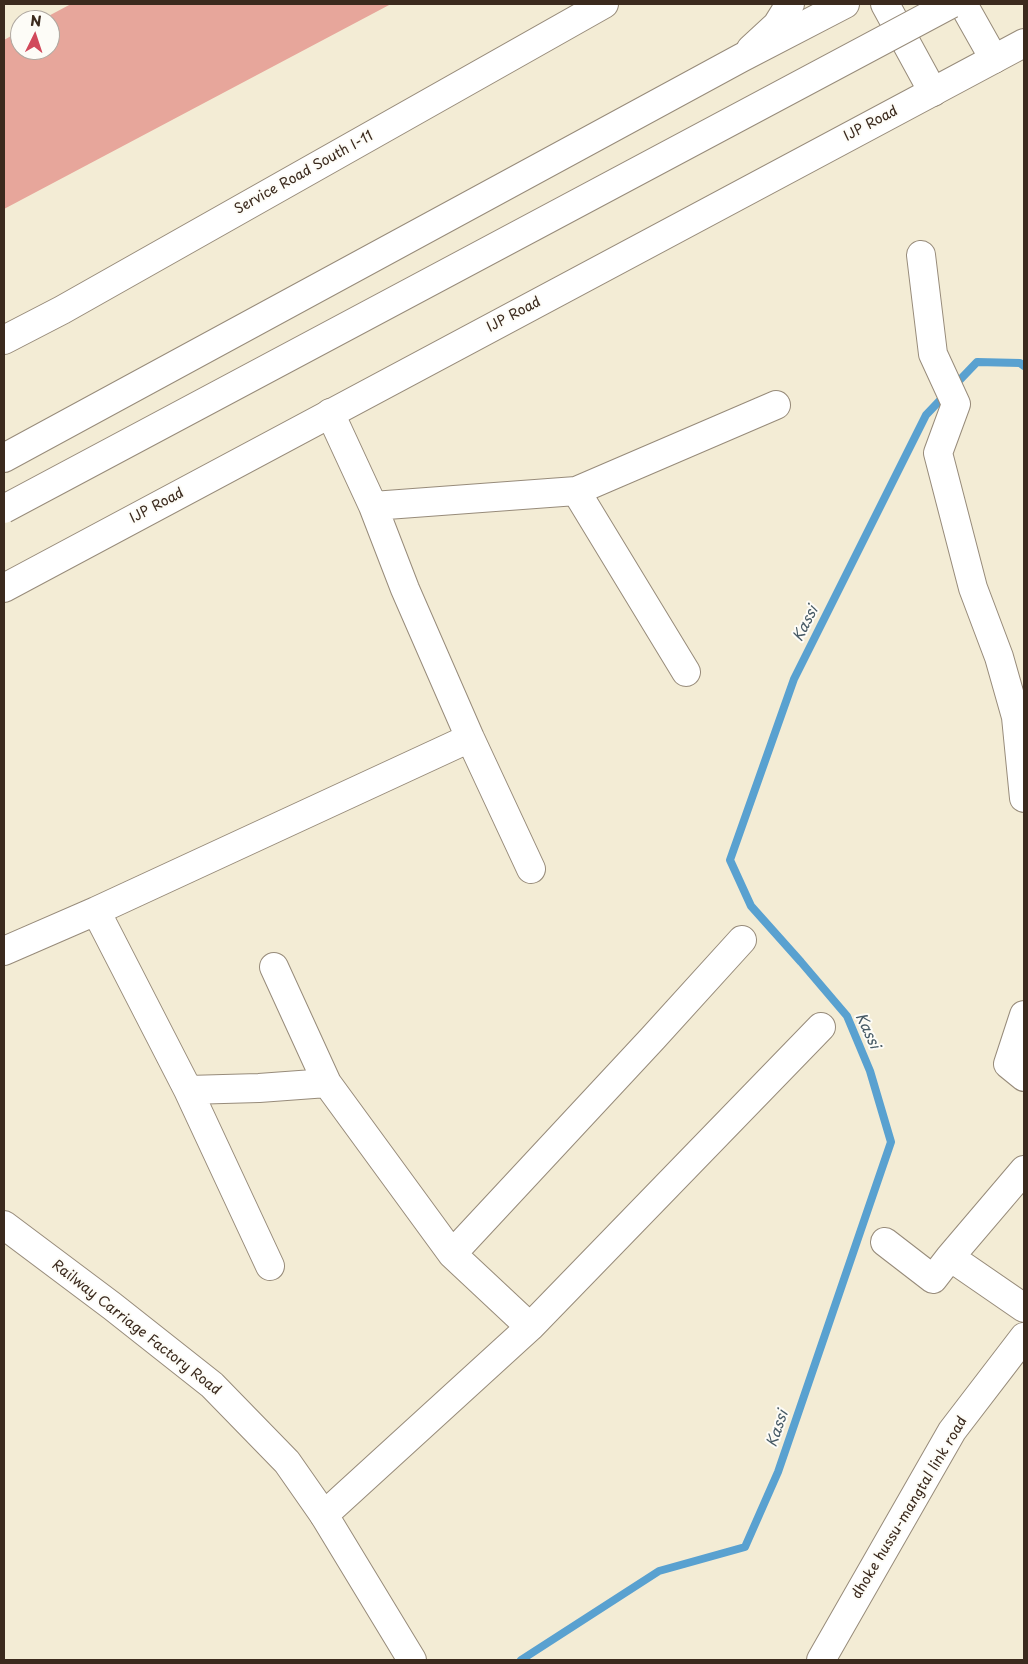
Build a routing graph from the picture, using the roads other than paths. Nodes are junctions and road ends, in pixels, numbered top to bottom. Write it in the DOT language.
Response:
graph roads {
  1 [pos="604,4"];
  2 [pos="790,4"];
  3 [pos="845,4"];
  4 [pos="885,4"];
  5 [pos="951,4"];
  6 [pos="962,4"];
  7 [pos="1024,43"];
  8 [pos="741,58"];
  9 [pos="994,59"];
  10 [pos="933,92"];
  11 [pos="921,255"];
  12 [pos="4,340"];
  13 [pos="776,405"];
  14 [pos="330,413"];
  15 [pos="4,458"];
  16 [pos="576,491"];
  17 [pos="373,506"];
  18 [pos="4,509"];
  19 [pos="4,588"];
  20 [pos="686,672"];
  21 [pos="470,738"];
  22 [pos="1024,798"];
  23 [pos="531,869"];
  24 [pos="96,911"];
  25 [pos="742,940"];
  26 [pos="4,951"];
  27 [pos="274,967"];
  28 [pos="1024,1015"];
  29 [pos="821,1027"];
  30 [pos="1024,1076"];
  31 [pos="327,1083"];
  32 [pos="188,1090"];
  33 [pos="1024,1170"];
  34 [pos="4,1225"];
  35 [pos="885,1242"];
  36 [pos="452,1254"];
  37 [pos="950,1257"];
  38 [pos="270,1266"];
  39 [pos="1024,1308"];
  40 [pos="530,1327"];
  41 [pos="1024,1337"];
  42 [pos="324,1515"];
  43 [pos="411,1657"];
  44 [pos="821,1660"];
  1 -- 12 [label="main road, Service Road South I-11"];
  2 -- 8 [label="main road"];
  3 -- 8 [label="main road"];
  4 -- 10 [label="main road"];
  5 -- 18 [label="main road, bridge"];
  6 -- 9 [label="main road"];
  7 -- 9 [label="main road, IJP Road"];
  8 -- 15 [label="main road"];
  9 -- 10 [label="main road, IJP Road"];
  10 -- 14 [label="main road, IJP Road"];
  11 -- 22 [label="main road"];
  13 -- 16 [label="main road"];
  14 -- 17 [label="main road"];
  14 -- 19 [label="main road, IJP Road"];
  16 -- 17 [label="main road"];
  16 -- 20 [label="main road"];
  17 -- 21 [label="main road"];
  21 -- 23 [label="main road"];
  21 -- 24 [label="main road"];
  24 -- 26 [label="main road"];
  24 -- 32 [label="main road"];
  25 -- 36 [label="main road"];
  27 -- 31 [label="main road"];
  28 -- 30 [label="main road"];
  29 -- 40 [label="main road"];
  31 -- 32 [label="main road"];
  31 -- 36 [label="main road"];
  32 -- 38 [label="main road"];
  33 -- 37 [label="main road"];
  34 -- 42 [label="main road, Railway Carriage Factory Road"];
  35 -- 37 [label="main road"];
  36 -- 40 [label="main road"];
  37 -- 39 [label="main road"];
  40 -- 42 [label="main road"];
  41 -- 44 [label="main road, dhoke hussu-mangtal link road"];
  42 -- 43 [label="main road, Railway Carriage Factory Road"];
}
